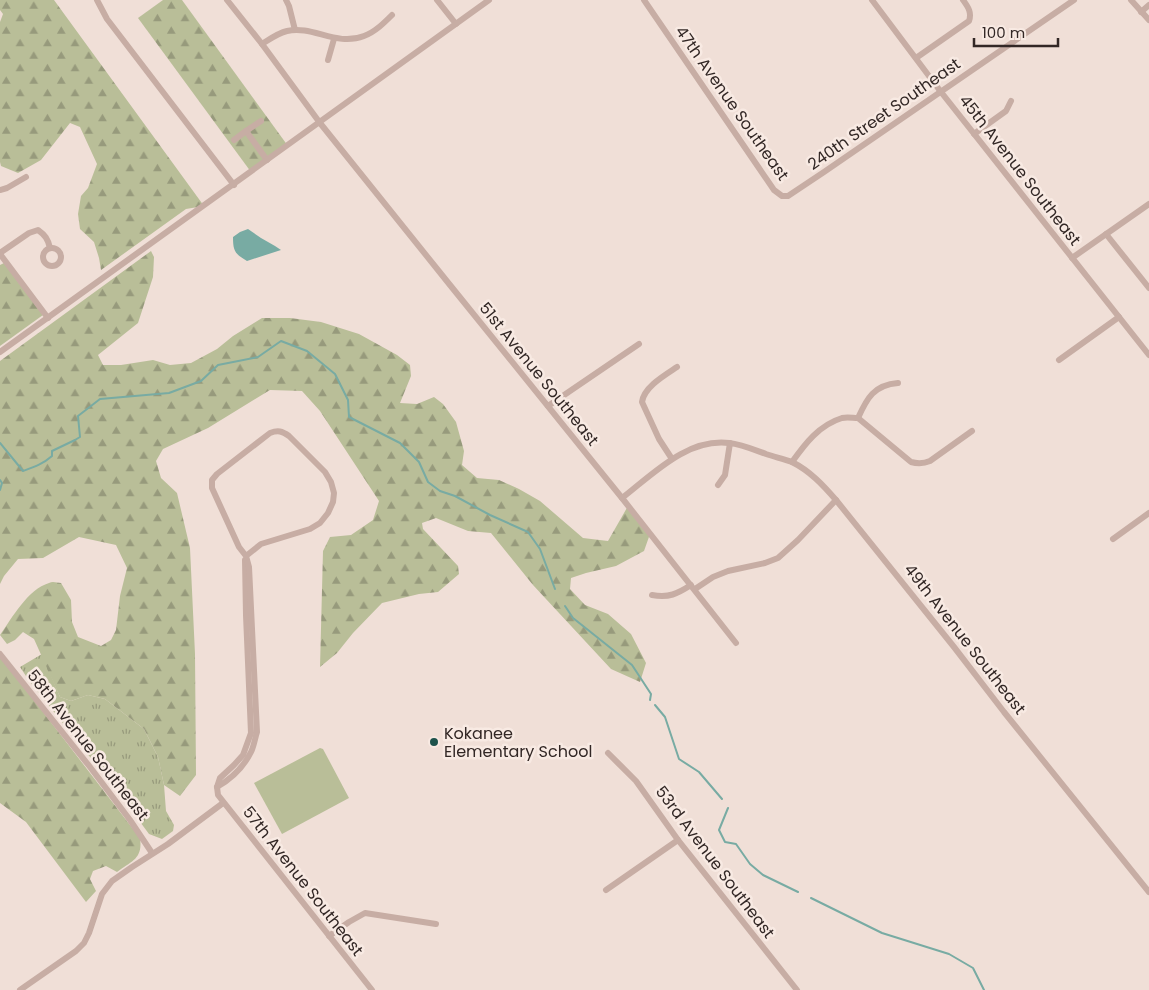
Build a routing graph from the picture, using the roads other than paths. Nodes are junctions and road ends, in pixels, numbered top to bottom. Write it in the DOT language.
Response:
graph roads {
  1 [pos="97,0"];
  2 [pos="227,0"];
  3 [pos="286,0"];
  4 [pos="437,0"];
  5 [pos="489,0"];
  6 [pos="644,0"];
  7 [pos="872,0"];
  8 [pos="963,0"];
  9 [pos="1074,0"];
  10 [pos="1131,0"];
  11 [pos="1149,5"];
  12 [pos="1141,12"];
  13 [pos="392,15"];
  14 [pos="1149,20"];
  15 [pos="456,24"];
  16 [pos="295,30"];
  17 [pos="334,39"];
  18 [pos="262,44"];
  19 [pos="916,58"];
  20 [pos="328,60"];
  21 [pos="941,92"];
  22 [pos="1011,101"];
  23 [pos="261,121"];
  24 [pos="320,123"];
  25 [pos="246,131"];
  26 [pos="974,134"];
  27 [pos="234,140"];
  28 [pos="267,160"];
  29 [pos="26,178"];
  30 [pos="234,184"];
  31 [pos="0,190"];
  32 [pos="782,196"];
  33 [pos="1149,204"];
  34 [pos="1106,234"];
  35 [pos="50,248"];
  36 [pos="0,253"];
  37 [pos="1072,258"];
  38 [pos="1149,288"];
  39 [pos="1119,317"];
  40 [pos="48,318"];
  41 [pos="639,344"];
  42 [pos="0,352"];
  43 [pos="1149,355"];
  44 [pos="1059,360"];
  45 [pos="677,367"];
  46 [pos="898,383"];
  47 [pos="548,406"];
  48 [pos="858,418"];
  49 [pos="972,431"];
  50 [pos="730,443"];
  51 [pos="672,459"];
  52 [pos="792,462"];
  53 [pos="718,485"];
  54 [pos="622,498"];
  55 [pos="836,500"];
  56 [pos="1149,513"];
  57 [pos="1113,539"];
  58 [pos="246,556"];
  59 [pos="693,587"];
  60 [pos="652,595"];
  61 [pos="736,643"];
  62 [pos="0,654"];
  63 [pos="608,753"];
  64 [pos="223,803"];
  65 [pos="678,840"];
  66 [pos="152,854"];
  67 [pos="606,890"];
  68 [pos="1149,892"];
  69 [pos="436,924"];
  70 [pos="329,936"];
  71 [pos="20,990"];
  72 [pos="372,990"];
  73 [pos="797,990"];
  1 -- 30 [label="street"];
  2 -- 18 [label="street, 51st Avenue Southeast"];
  3 -- 16 [label="street"];
  4 -- 15 [label="street"];
  5 -- 15 [label="street"];
  6 -- 32 [label="street, 47th Avenue Southeast"];
  7 -- 19 [label="street, 45th Avenue Southeast"];
  8 -- 19 [label="street"];
  9 -- 21 [label="street, 240th Street Southeast"];
  10 -- 12 [label="street"];
  11 -- 12 [label="street"];
  12 -- 14 [label="street"];
  13 -- 17 [label="street"];
  15 -- 24 [label="street"];
  16 -- 17 [label="street"];
  16 -- 18 [label="street"];
  17 -- 20 [label="street"];
  18 -- 24 [label="street, 51st Avenue Southeast"];
  19 -- 21 [label="street, 45th Avenue Southeast"];
  21 -- 26 [label="street, 45th Avenue Southeast"];
  21 -- 32 [label="street, 240th Street Southeast"];
  22 -- 26 [label="street"];
  23 -- 25 [label="street"];
  24 -- 28 [label="street"];
  24 -- 47 [label="street, 51st Avenue Southeast"];
  25 -- 27 [label="street"];
  25 -- 28 [label="street"];
  26 -- 37 [label="street, 45th Avenue Southeast"];
  28 -- 30 [label="street"];
  29 -- 31 [label="street"];
  30 -- 40 [label="street"];
  33 -- 34 [label="street"];
  34 -- 37 [label="street"];
  34 -- 38 [label="street"];
  35 -- 36 [label="street"];
  36 -- 40 [label="street"];
  37 -- 39 [label="street, 45th Avenue Southeast"];
  39 -- 43 [label="street, 45th Avenue Southeast"];
  39 -- 44 [label="street"];
  40 -- 42 [label="street"];
  41 -- 47 [label="street"];
  45 -- 51 [label="street"];
  46 -- 48 [label="street"];
  47 -- 54 [label="street, 51st Avenue Southeast"];
  48 -- 49 [label="street"];
  48 -- 52 [label="street"];
  50 -- 51 [label="street"];
  50 -- 52 [label="street, 49th Avenue Southeast"];
  50 -- 53 [label="street"];
  51 -- 54 [label="street"];
  52 -- 55 [label="street, 49th Avenue Southeast"];
  54 -- 59 [label="street, 51st Avenue Southeast"];
  55 -- 59 [label="street"];
  55 -- 68 [label="street, 49th Avenue Southeast"];
  56 -- 57 [label="street"];
  58 -- 58 [label="street, 57th Avenue Southeast"];
  58 -- 64 [label="street, 57th Avenue Southeast"];
  59 -- 60 [label="street"];
  59 -- 61 [label="street, 51st Avenue Southeast"];
  62 -- 66 [label="street, 58th Avenue Southeast"];
  63 -- 65 [label="street, 53rd Avenue Southeast"];
  64 -- 66 [label="street"];
  64 -- 70 [label="street, 57th Avenue Southeast"];
  65 -- 67 [label="street"];
  65 -- 73 [label="street, 53rd Avenue Southeast"];
  66 -- 71 [label="street"];
  69 -- 70 [label="street"];
  70 -- 72 [label="street, 57th Avenue Southeast"];
}
